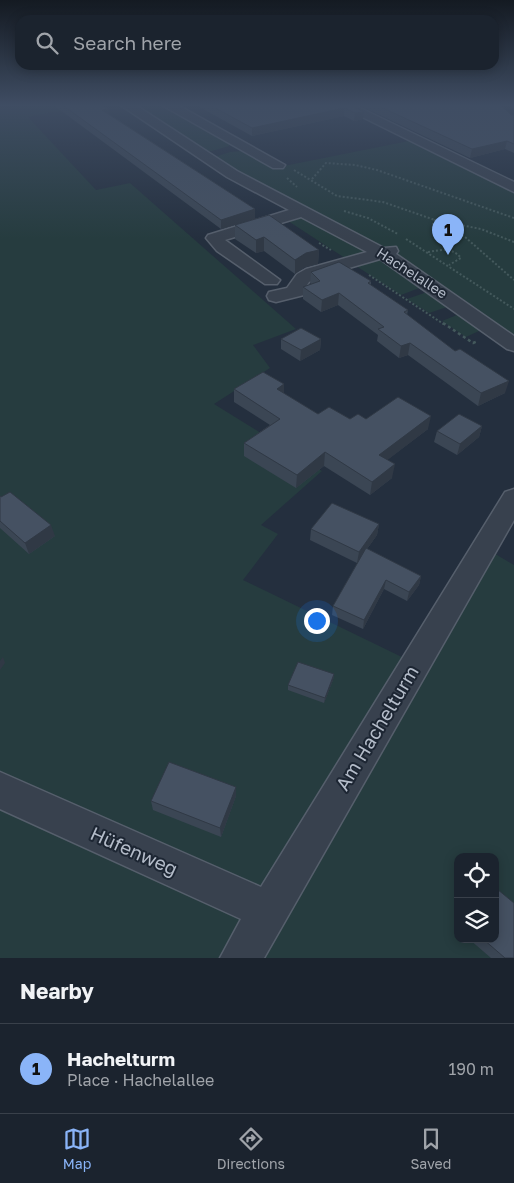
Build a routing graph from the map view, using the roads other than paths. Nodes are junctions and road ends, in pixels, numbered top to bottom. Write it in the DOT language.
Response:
graph roads {
  1 [pos="191,149"];
  2 [pos="227,149"];
  3 [pos="247,149"];
  4 [pos="434,149"];
  5 [pos="199,154"];
  6 [pos="283,166"];
  7 [pos="514,188"];
  8 [pos="303,211"];
  9 [pos="386,251"];
  10 [pos="514,345"];
  11 [pos="514,498"];
  12 [pos="0,790"];
  13 [pos="268,911"];
  14 [pos="241,958"];
  1 -- 5 [label="street, Hachelallee"];
  2 -- 5 [label="street"];
  3 -- 6 [label="street"];
  4 -- 7 [label="street"];
  5 -- 8 [label="street, Hachelallee"];
  8 -- 9 [label="street, Hachelallee"];
  8 -- 9 [label="street"];
  9 -- 10 [label="street, Hachelallee"];
  11 -- 13 [label="street, Am Hachelturm"];
  12 -- 13 [label="street, Hüfenweg"];
  13 -- 14 [label="street, Am Hachelturm"];
}
